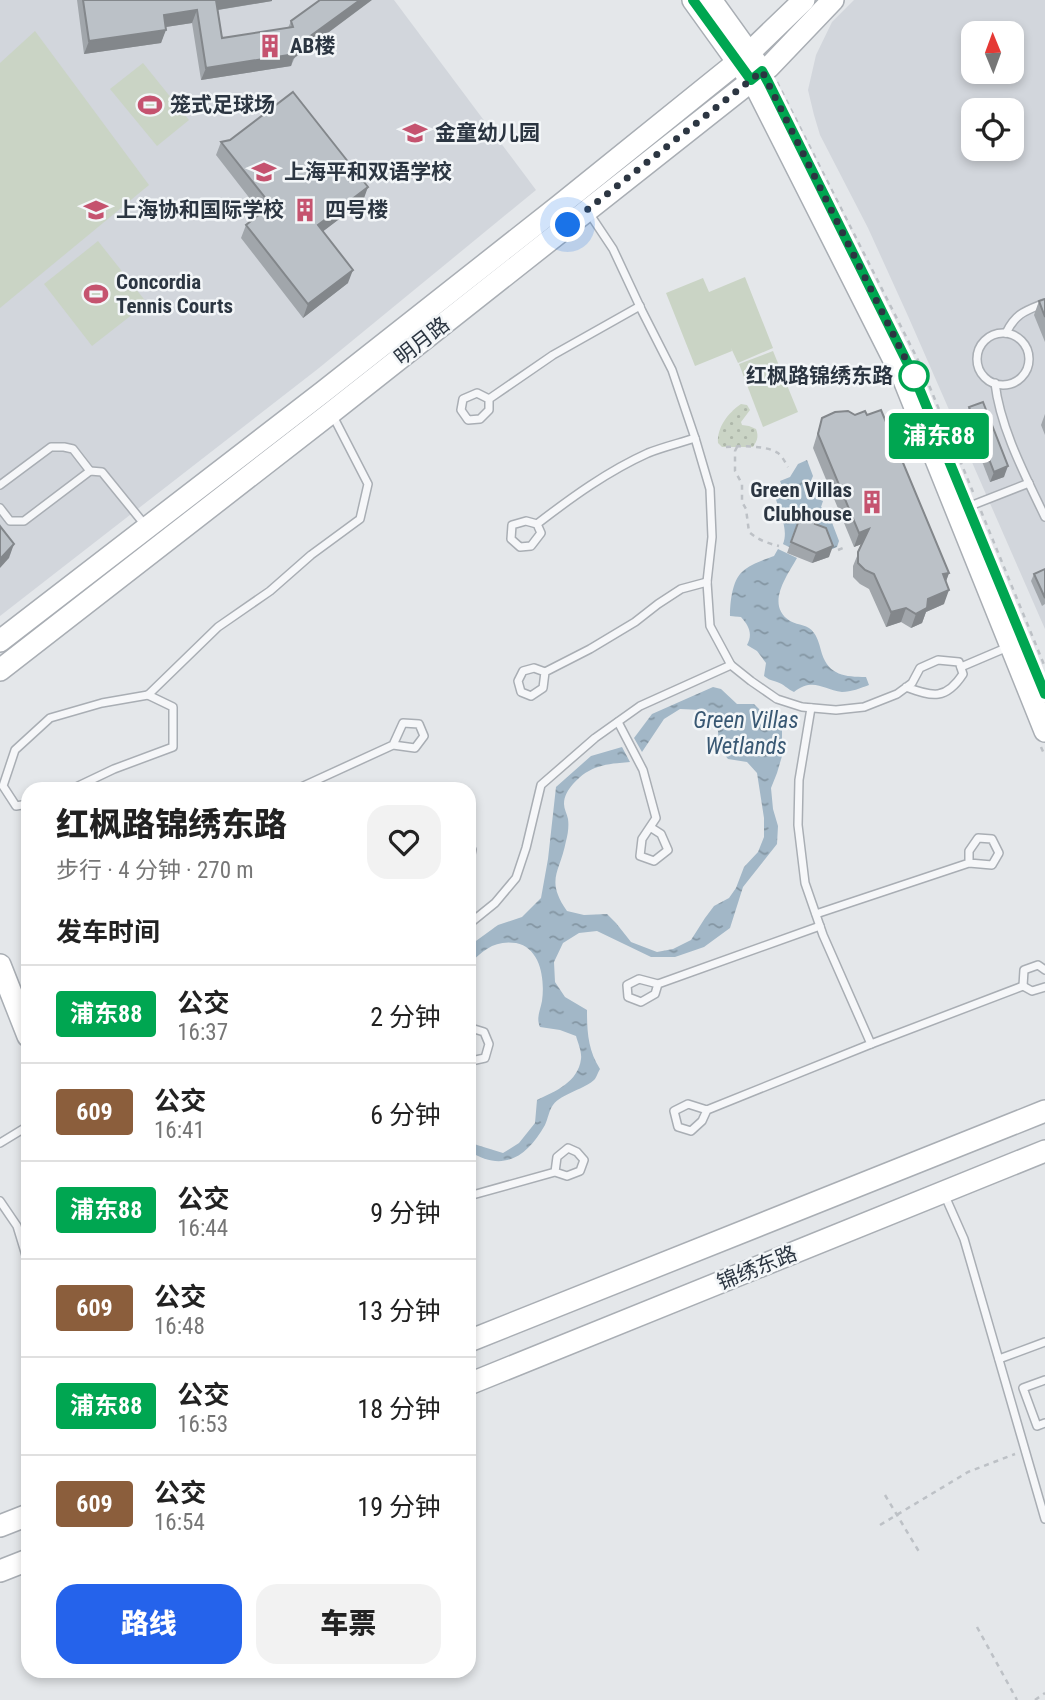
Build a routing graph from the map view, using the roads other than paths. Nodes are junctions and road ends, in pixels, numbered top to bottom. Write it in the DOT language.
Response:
graph roads {
  1 [pos="693,0"];
  2 [pos="804,0"];
  3 [pos="833,0"];
  4 [pos="715,2"];
  5 [pos="744,57"];
  6 [pos="756,75"];
  7 [pos="587,210"];
  8 [pos="1045,303"];
  9 [pos="640,306"];
  10 [pos="1006,333"];
  11 [pos="995,383"];
  12 [pos="489,400"];
  13 [pos="332,412"];
  14 [pos="695,438"];
  15 [pos="90,471"];
  16 [pos="1029,483"];
  17 [pos="0,485"];
  18 [pos="0,508"];
  19 [pos="962,509"];
  20 [pos="1045,517"];
  21 [pos="537,524"];
  22 [pos="148,529"];
  23 [pos="707,582"];
  24 [pos="0,641"];
  25 [pos="1011,646"];
  26 [pos="731,665"];
  27 [pos="961,667"];
  28 [pos="0,670"];
  29 [pos="545,673"];
  30 [pos="906,687"];
  31 [pos="1045,694"];
  32 [pos="148,695"];
  33 [pos="811,708"];
  34 [pos="618,722"];
  35 [pos="1045,731"];
  36 [pos="393,745"];
  37 [pos="87,782"];
  38 [pos="312,782"];
  39 [pos="21,805"];
  40 [pos="650,827"];
  41 [pos="970,863"];
  42 [pos="816,914"];
  43 [pos="476,918"];
  44 [pos="820,926"];
  45 [pos="0,965"];
  46 [pos="1045,970"];
  47 [pos="658,984"];
  48 [pos="1023,985"];
  49 [pos="1045,987"];
  50 [pos="21,1018"];
  51 [pos="476,1031"];
  52 [pos="871,1044"];
  53 [pos="476,1060"];
  54 [pos="707,1110"];
  55 [pos="1045,1111"];
  56 [pos="21,1130"];
  57 [pos="0,1143"];
  58 [pos="1045,1151"];
  59 [pos="555,1172"];
  60 [pos="943,1192"];
  61 [pos="476,1194"];
  62 [pos="0,1201"];
  63 [pos="21,1239"];
  64 [pos="476,1338"];
  65 [pos="1045,1342"];
  66 [pos="999,1359"];
  67 [pos="1045,1380"];
  68 [pos="476,1381"];
  69 [pos="1045,1423"];
  70 [pos="21,1518"];
  71 [pos="1045,1519"];
  72 [pos="0,1526"];
  73 [pos="21,1563"];
  74 [pos="0,1571"];
  1 -- 5 [label="street"];
  2 -- 5 [label="street, 明月路"];
  3 -- 6 [label="street, 明月路"];
  4 -- 5 [label="street"];
  5 -- 6 [label="street"];
  5 -- 22 [label="street, 明月路"];
  6 -- 7 [label="street, 明月路"];
  6 -- 19 [label="street"];
  7 -- 9 [label="lane"];
  7 -- 13 [label="street, 明月路"];
  8 -- 10 [label="lane"];
  9 -- 12 [label="lane"];
  9 -- 14 [label="lane"];
  10 -- 11 [label="lane"];
  10 -- 11 [label="lane"];
  11 -- 16 [label="lane"];
  13 -- 28 [label="street, 明月路"];
  13 -- 32 [label="lane"];
  14 -- 21 [label="lane"];
  14 -- 23 [label="lane"];
  15 -- 17 [label="lane"];
  15 -- 18 [label="lane"];
  15 -- 22 [label="lane"];
  16 -- 19 [label="lane"];
  16 -- 20 [label="lane"];
  19 -- 25 [label="street"];
  19 -- 31 [label="street"];
  21 -- 21 [label="lane"];
  22 -- 24 [label="street, 明月路"];
  23 -- 26 [label="lane"];
  23 -- 29 [label="lane"];
  25 -- 27 [label="lane"];
  25 -- 35 [label="street"];
  26 -- 33 [label="lane"];
  26 -- 34 [label="lane"];
  27 -- 30 [label="lane"];
  27 -- 30 [label="lane"];
  30 -- 33 [label="lane"];
  32 -- 37 [label="lane"];
  32 -- 39 [label="lane"];
  33 -- 42 [label="lane"];
  34 -- 40 [label="lane"];
  34 -- 43 [label="lane"];
  36 -- 36 [label="lane"];
  36 -- 38 [label="lane"];
  40 -- 40 [label="lane"];
  41 -- 41 [label="lane"];
  41 -- 42 [label="lane"];
  42 -- 44 [label="lane"];
  44 -- 47 [label="lane"];
  44 -- 52 [label="lane"];
  45 -- 50 [label="street"];
  46 -- 48 [label="lane"];
  48 -- 49 [label="lane"];
  48 -- 52 [label="lane"];
  51 -- 53 [label="lane"];
  52 -- 54 [label="lane"];
  54 -- 54 [label="lane"];
  55 -- 64 [label="street, 锦绣东路"];
  56 -- 57 [label="lane"];
  58 -- 60 [label="street, 锦绣东路"];
  59 -- 59 [label="lane"];
  59 -- 61 [label="lane"];
  60 -- 66 [label="lane"];
  60 -- 68 [label="street, 锦绣东路"];
  62 -- 63 [label="lane"];
  65 -- 66 [label="lane"];
  66 -- 71 [label="lane"];
  67 -- 69 [label="lane"];
  70 -- 72 [label="street"];
  73 -- 74 [label="street"];
}
